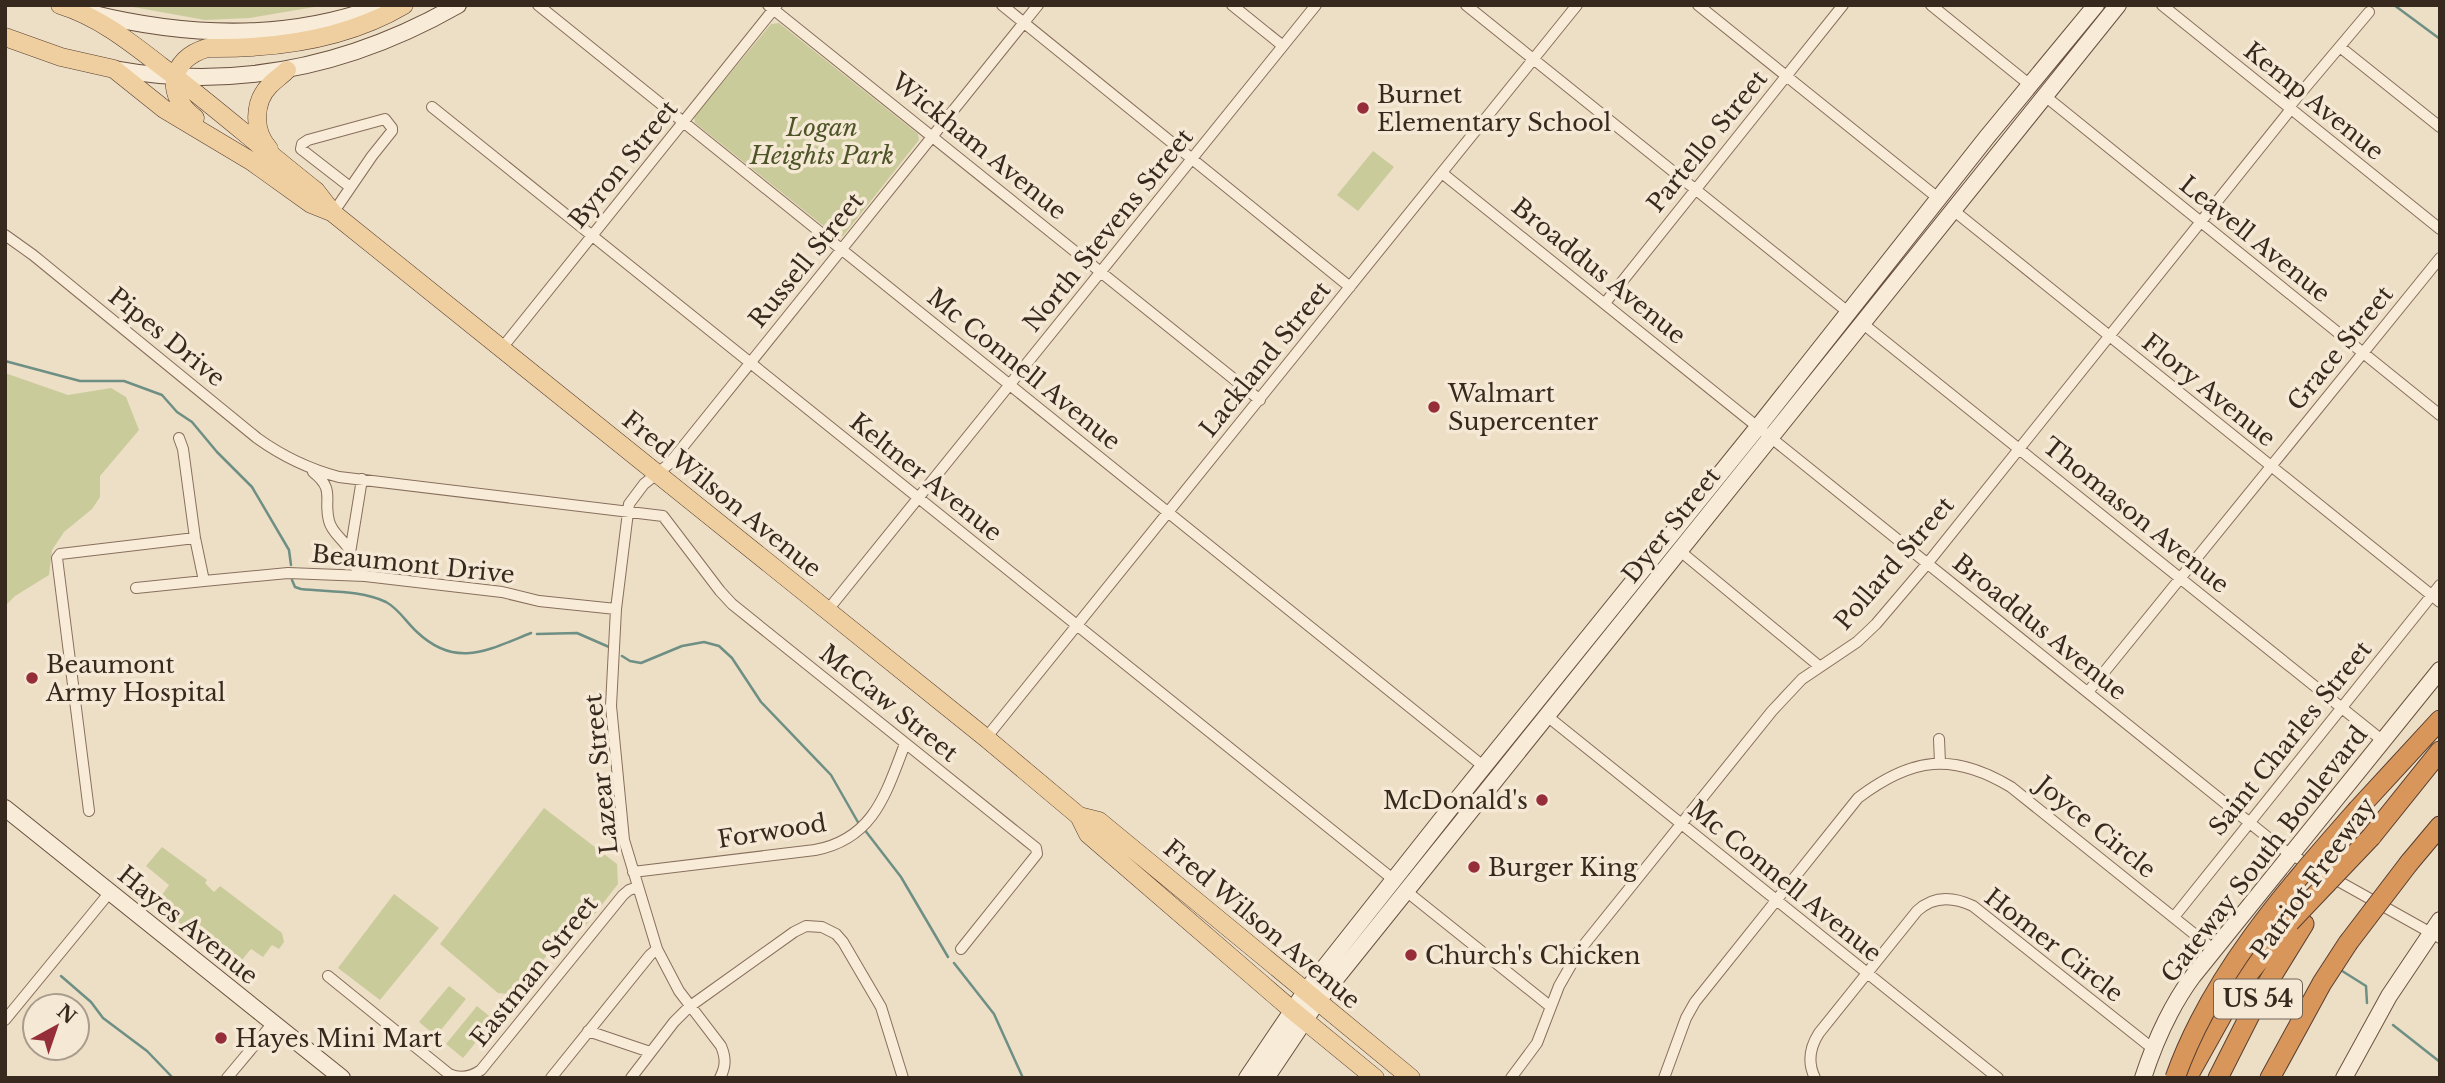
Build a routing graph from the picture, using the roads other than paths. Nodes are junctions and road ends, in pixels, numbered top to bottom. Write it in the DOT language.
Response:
graph roads {
  1 [pos="383,5"];
  2 [pos="404,5"];
  3 [pos="458,5"];
  4 [pos="538,5"];
  5 [pos="1002,5"];
  6 [pos="1038,5"];
  7 [pos="1232,5"];
  8 [pos="1316,5"];
  9 [pos="1466,5"];
  10 [pos="1577,5"];
  11 [pos="1698,5"];
  12 [pos="1843,5"];
  13 [pos="1931,5"];
  14 [pos="2096,5"];
  15 [pos="2118,5"];
  16 [pos="2162,5"];
  17 [pos="65,7"];
  18 [pos="773,7"];
  19 [pos="2369,12"];
  20 [pos="1024,23"];
  21 [pos="5,37"];
  22 [pos="1283,46"];
  23 [pos="2340,47"];
  24 [pos="1534,59"];
  25 [pos="114,69"];
  26 [pos="287,70"];
  27 [pos="1786,76"];
  28 [pos="176,77"];
  29 [pos="2030,85"];
  30 [pos="2045,96"];
  31 [pos="432,107"];
  32 [pos="2290,108"];
  33 [pos="683,122"];
  34 [pos="2440,127"];
  35 [pos="933,136"];
  36 [pos="1987,137"];
  37 [pos="301,149"];
  38 [pos="1192,159"];
  39 [pos="251,161"];
  40 [pos="285,167"];
  41 [pos="1442,173"];
  42 [pos="350,187"];
  43 [pos="1696,189"];
  44 [pos="1938,198"];
  45 [pos="1952,210"];
  46 [pos="333,213"];
  47 [pos="2200,222"];
  48 [pos="2440,229"];
  49 [pos="5,235"];
  50 [pos="592,236"];
  51 [pos="841,250"];
  52 [pos="1915,257"];
  53 [pos="2440,258"];
  54 [pos="1102,272"];
  55 [pos="1350,287"];
  56 [pos="1605,303"];
  57 [pos="1848,312"];
  58 [pos="1862,323"];
  59 [pos="2109,336"];
  60 [pos="502,348"];
  61 [pos="2363,353"];
  62 [pos="750,363"];
  63 [pos="1010,386"];
  64 [pos="1260,400"];
  65 [pos="2440,415"];
  66 [pos="1764,432"];
  67 [pos="178,438"];
  68 [pos="2018,448"];
  69 [pos="305,466"];
  70 [pos="2271,466"];
  71 [pos="657,474"];
  72 [pos="362,479"];
  73 [pos="920,499"];
  74 [pos="628,510"];
  75 [pos="1169,513"];
  76 [pos="195,538"];
  77 [pos="1666,539"];
  78 [pos="1680,551"];
  79 [pos="350,553"];
  80 [pos="1927,564"];
  81 [pos="365,576"];
  82 [pos="2180,578"];
  83 [pos="204,581"];
  84 [pos="2440,585"];
  85 [pos="136,588"];
  86 [pos="1643,597"];
  87 [pos="2436,598"];
  88 [pos="616,609"];
  89 [pos="827,611"];
  90 [pos="1078,626"];
  91 [pos="1819,666"];
  92 [pos="1563,668"];
  93 [pos="2440,670"];
  94 [pos="2088,692"];
  95 [pos="2342,708"];
  96 [pos="1547,716"];
  97 [pos="2440,720"];
  98 [pos="986,738"];
  99 [pos="1939,739"];
  100 [pos="2383,741"];
  101 [pos="905,744"];
  102 [pos="2440,751"];
  103 [pos="1940,764"];
  104 [pos="1483,766"];
  105 [pos="5,808"];
  106 [pos="89,811"];
  107 [pos="1470,812"];
  108 [pos="1079,816"];
  109 [pos="2250,822"];
  110 [pos="1682,824"];
  111 [pos="2440,826"];
  112 [pos="2290,854"];
  113 [pos="634,872"];
  114 [pos="1400,885"];
  115 [pos="638,887"];
  116 [pos="110,892"];
  117 [pos="1776,900"];
  118 [pos="2174,917"];
  119 [pos="2297,923"];
  120 [pos="2437,930"];
  121 [pos="961,948"];
  122 [pos="657,949"];
  123 [pos="2213,949"];
  124 [pos="1867,973"];
  125 [pos="328,976"];
  126 [pos="1311,997"];
  127 [pos="690,1007"];
  128 [pos="1551,1007"];
  129 [pos="1298,1015"];
  130 [pos="5,1020"];
  131 [pos="273,1023"];
  132 [pos="588,1031"];
  133 [pos="2152,1048"];
  134 [pos="650,1052"];
  135 [pos="2282,1068"];
  136 [pos="226,1078"];
  137 [pos="342,1078"];
  138 [pos="551,1078"];
  139 [pos="631,1078"];
  140 [pos="720,1078"];
  141 [pos="903,1078"];
  142 [pos="1247,1078"];
  143 [pos="1266,1078"];
  144 [pos="1376,1078"];
  145 [pos="1411,1078"];
  146 [pos="1511,1078"];
  147 [pos="1664,1078"];
  148 [pos="1815,1078"];
  149 [pos="1998,1078"];
  150 [pos="2143,1078"];
  151 [pos="2175,1078"];
  152 [pos="2187,1078"];
  153 [pos="2218,1078"];
  154 [pos="2270,1078"];
  155 [pos="2344,1078"];
  1 -- 17 [label="main road"];
  2 -- 28 [label="main road"];
  3 -- 26 [label="main road"];
  4 -- 33 [label="street, Mc Connell Avenue"];
  5 -- 20 [label="street"];
  6 -- 20 [label="street, Russell Street"];
  7 -- 22 [label="street"];
  8 -- 22 [label="street, North Stevens Street"];
  9 -- 24 [label="street"];
  10 -- 24 [label="street, Lackland Street"];
  11 -- 27 [label="street"];
  12 -- 27 [label="street, Partello Street"];
  13 -- 29 [label="street"];
  14 -- 29 [label="main road, Dyer Street"];
  15 -- 30 [label="main road, Dyer Street"];
  16 -- 32 [label="street, Kemp Avenue"];
  17 -- 28 [label="main road, Fred Wilson Avenue"];
  18 -- 33 [label="street, Byron Street"];
  18 -- 35 [label="street, Wickham Avenue"];
  19 -- 23 [label="street, Pollard Street"];
  20 -- 35 [label="street, Russell Street"];
  20 -- 38 [label="street"];
  21 -- 25 [label="main road"];
  22 -- 38 [label="street, North Stevens Street"];
  23 -- 32 [label="street, Pollard Street"];
  23 -- 34 [label="street"];
  24 -- 41 [label="street, Lackland Street"];
  24 -- 43 [label="street"];
  25 -- 28 [label="main road"];
  25 -- 39 [label="main road, Fred Wilson Avenue"];
  26 -- 28 [label="main road"];
  26 -- 40 [label="main road"];
  27 -- 43 [label="street, Partello Street"];
  27 -- 44 [label="street"];
  28 -- 39 [label="main road"];
  28 -- 40 [label="main road, Fred Wilson Avenue"];
  29 -- 36 [label="main road, Dyer Street"];
  30 -- 45 [label="main road, Dyer Street"];
  30 -- 47 [label="street, Leavell Avenue"];
  31 -- 50 [label="street, Keltner Avenue"];
  32 -- 47 [label="street, Pollard Street"];
  32 -- 48 [label="street, Kemp Avenue"];
  33 -- 50 [label="street, Byron Street"];
  33 -- 51 [label="street, Mc Connell Avenue"];
  35 -- 51 [label="street, Russell Street"];
  35 -- 54 [label="street, Wickham Avenue"];
  36 -- 44 [label="main road, Dyer Street"];
  36 -- 45 [label="main road"];
  37 -- 40 [label="street"];
  37 -- 42 [label="street"];
  37 -- 42 [label="street"];
  38 -- 54 [label="street, North Stevens Street"];
  38 -- 55 [label="street"];
  39 -- 46 [label="main road, Fred Wilson Avenue"];
  40 -- 46 [label="main road, Fred Wilson Avenue"];
  41 -- 55 [label="street, Lackland Street"];
  41 -- 56 [label="street, Broaddus Avenue"];
  42 -- 46 [label="street"];
  43 -- 56 [label="street, Partello Street"];
  43 -- 57 [label="street"];
  44 -- 52 [label="main road"];
  44 -- 57 [label="main road, Dyer Street"];
  45 -- 52 [label="main road, Dyer Street"];
  45 -- 59 [label="street, Flory Avenue"];
  46 -- 60 [label="main road, Fred Wilson Avenue"];
  47 -- 59 [label="street, Pollard Street"];
  47 -- 61 [label="street, Leavell Avenue"];
  49 -- 69 [label="street, Pipes Drive"];
  50 -- 60 [label="street, Byron Street"];
  50 -- 62 [label="street, Keltner Avenue"];
  51 -- 62 [label="street, Russell Street"];
  51 -- 63 [label="street, Mc Connell Avenue"];
  52 -- 58 [label="main road, Dyer Street"];
  53 -- 61 [label="street, Grace Street"];
  54 -- 63 [label="street, North Stevens Street"];
  54 -- 64 [label="street, Wickham Avenue"];
  55 -- 64 [label="street, Lackland Street"];
  56 -- 66 [label="street, Broaddus Avenue"];
  57 -- 66 [label="main road, Dyer Street"];
  58 -- 66 [label="main road, Dyer Street"];
  58 -- 68 [label="street, Thomason Avenue"];
  59 -- 68 [label="street, Pollard Street"];
  59 -- 70 [label="street, Flory Avenue"];
  60 -- 71 [label="main road, Fred Wilson Avenue"];
  61 -- 65 [label="street, Leavell Avenue"];
  61 -- 70 [label="street, Grace Street"];
  62 -- 71 [label="street, Russell Street"];
  62 -- 73 [label="street, Keltner Avenue"];
  63 -- 73 [label="street, North Stevens Street"];
  63 -- 75 [label="street, Mc Connell Avenue"];
  64 -- 75 [label="street, Lackland Street"];
  66 -- 77 [label="main road, Dyer Street"];
  66 -- 78 [label="main road, Dyer Street"];
  66 -- 80 [label="street, Broaddus Avenue"];
  67 -- 76 [label="street"];
  68 -- 80 [label="street, Pollard Street"];
  68 -- 82 [label="street, Thomason Avenue"];
  69 -- 72 [label="street, Pipes Drive"];
  69 -- 79 [label="street, Pipes Drive"];
  70 -- 82 [label="street, Grace Street"];
  70 -- 87 [label="street, Flory Avenue"];
  71 -- 74 [label="street, Russell Street"];
  71 -- 89 [label="main road, Fred Wilson Avenue"];
  72 -- 74 [label="street, Pipes Drive"];
  72 -- 79 [label="street"];
  73 -- 89 [label="street, North Stevens Street"];
  73 -- 90 [label="street, Keltner Avenue"];
  74 -- 88 [label="street, Lazear Street"];
  74 -- 101 [label="street, McCaw Street"];
  75 -- 90 [label="street, Lackland Street"];
  75 -- 104 [label="street, Mc Connell Avenue"];
  76 -- 83 [label="street"];
  76 -- 106 [label="street"];
  77 -- 86 [label="main road"];
  77 -- 92 [label="main road, Dyer Street"];
  78 -- 86 [label="main road, Dyer Street"];
  78 -- 91 [label="street"];
  79 -- 81 [label="street, Pipes Drive"];
  80 -- 91 [label="street, Pollard Street"];
  80 -- 94 [label="street, Broaddus Avenue"];
  81 -- 83 [label="street, Beaumont Drive"];
  81 -- 88 [label="street, Beaumont Drive"];
  82 -- 94 [label="street, Grace Street"];
  82 -- 95 [label="street, Thomason Avenue"];
  83 -- 85 [label="street, Beaumont Drive"];
  84 -- 87 [label="street, Saint Charles Street"];
  86 -- 96 [label="main road, Dyer Street"];
  87 -- 95 [label="street, Saint Charles Street"];
  88 -- 113 [label="street, Lazear Street"];
  89 -- 98 [label="main road, Fred Wilson Avenue"];
  90 -- 98 [label="street, Lackland Street"];
  90 -- 114 [label="street, Keltner Avenue"];
  91 -- 110 [label="street, Pollard Street"];
  92 -- 96 [label="main road"];
  92 -- 104 [label="main road, Dyer Street"];
  93 -- 100 [label="main road, Gateway South Boulevard"];
  94 -- 109 [label="street, Broaddus Avenue"];
  95 -- 100 [label="street, Thomason Avenue"];
  95 -- 109 [label="street, Saint Charles Street"];
  96 -- 107 [label="main road, Dyer Street"];
  96 -- 110 [label="street, Mc Connell Avenue"];
  97 -- 151 [label="highway, bridge"];
  98 -- 108 [label="main road, Fred Wilson Avenue"];
  99 -- 103 [label="street"];
  100 -- 112 [label="main road, Gateway South Boulevard"];
  101 -- 113 [label="street, Forwood"];
  101 -- 121 [label="street, McCaw Street"];
  102 -- 119 [label="highway, Patriot Freeway, bridge"];
  103 -- 117 [label="street, Joyce Circle"];
  103 -- 118 [label="street, Joyce Circle"];
  104 -- 107 [label="main road"];
  104 -- 114 [label="main road, Dyer Street"];
  105 -- 116 [label="main road, Hayes Avenue"];
  107 -- 114 [label="main road, Dyer Street"];
  108 -- 126 [label="main road, Fred Wilson Avenue"];
  108 -- 129 [label="main road, Fred Wilson Avenue"];
  109 -- 112 [label="street, Broaddus Avenue"];
  109 -- 118 [label="street, Saint Charles Street"];
  110 -- 117 [label="street, Mc Connell Avenue"];
  110 -- 128 [label="street, Pollard Street"];
  111 -- 135 [label="highway, US 54, bridge"];
  112 -- 120 [label="street, Broaddus Avenue"];
  112 -- 123 [label="main road, Gateway South Boulevard"];
  113 -- 115 [label="street, Lazear Street"];
  114 -- 126 [label="main road, Dyer Street"];
  114 -- 128 [label="street, Keltner Avenue"];
  115 -- 122 [label="street, Lazear Street"];
  115 -- 125 [label="street, Eastman Street"];
  116 -- 130 [label="street"];
  116 -- 131 [label="main road, Hayes Avenue"];
  117 -- 124 [label="street, Mc Connell Avenue"];
  117 -- 147 [label="street, Joyce Circle"];
  118 -- 123 [label="street, Joyce Circle"];
  119 -- 152 [label="highway"];
  119 -- 153 [label="highway, Patriot Freeway / US 54"];
  120 -- 155 [label="main road"];
  122 -- 127 [label="street, Lazear Street"];
  122 -- 132 [label="street"];
  123 -- 133 [label="main road, Gateway South Boulevard"];
  124 -- 133 [label="street, Homer Circle"];
  124 -- 148 [label="street, Homer Circle"];
  124 -- 149 [label="street, Mc Connell Avenue"];
  126 -- 129 [label="main road, Dyer Street"];
  126 -- 145 [label="main road, Fred Wilson Avenue"];
  127 -- 134 [label="street"];
  127 -- 140 [label="street, Lazear Street"];
  127 -- 141 [label="street"];
  128 -- 146 [label="street, Pollard Street"];
  129 -- 142 [label="main road, Dyer Street"];
  129 -- 143 [label="main road, Dyer Street"];
  129 -- 144 [label="main road, Fred Wilson Avenue"];
  131 -- 136 [label="street"];
  131 -- 137 [label="main road, Hayes Avenue"];
  132 -- 134 [label="street"];
  132 -- 138 [label="street"];
  133 -- 150 [label="main road, Gateway South Boulevard"];
  134 -- 139 [label="street"];
  135 -- 154 [label="highway, US 54"];
}
